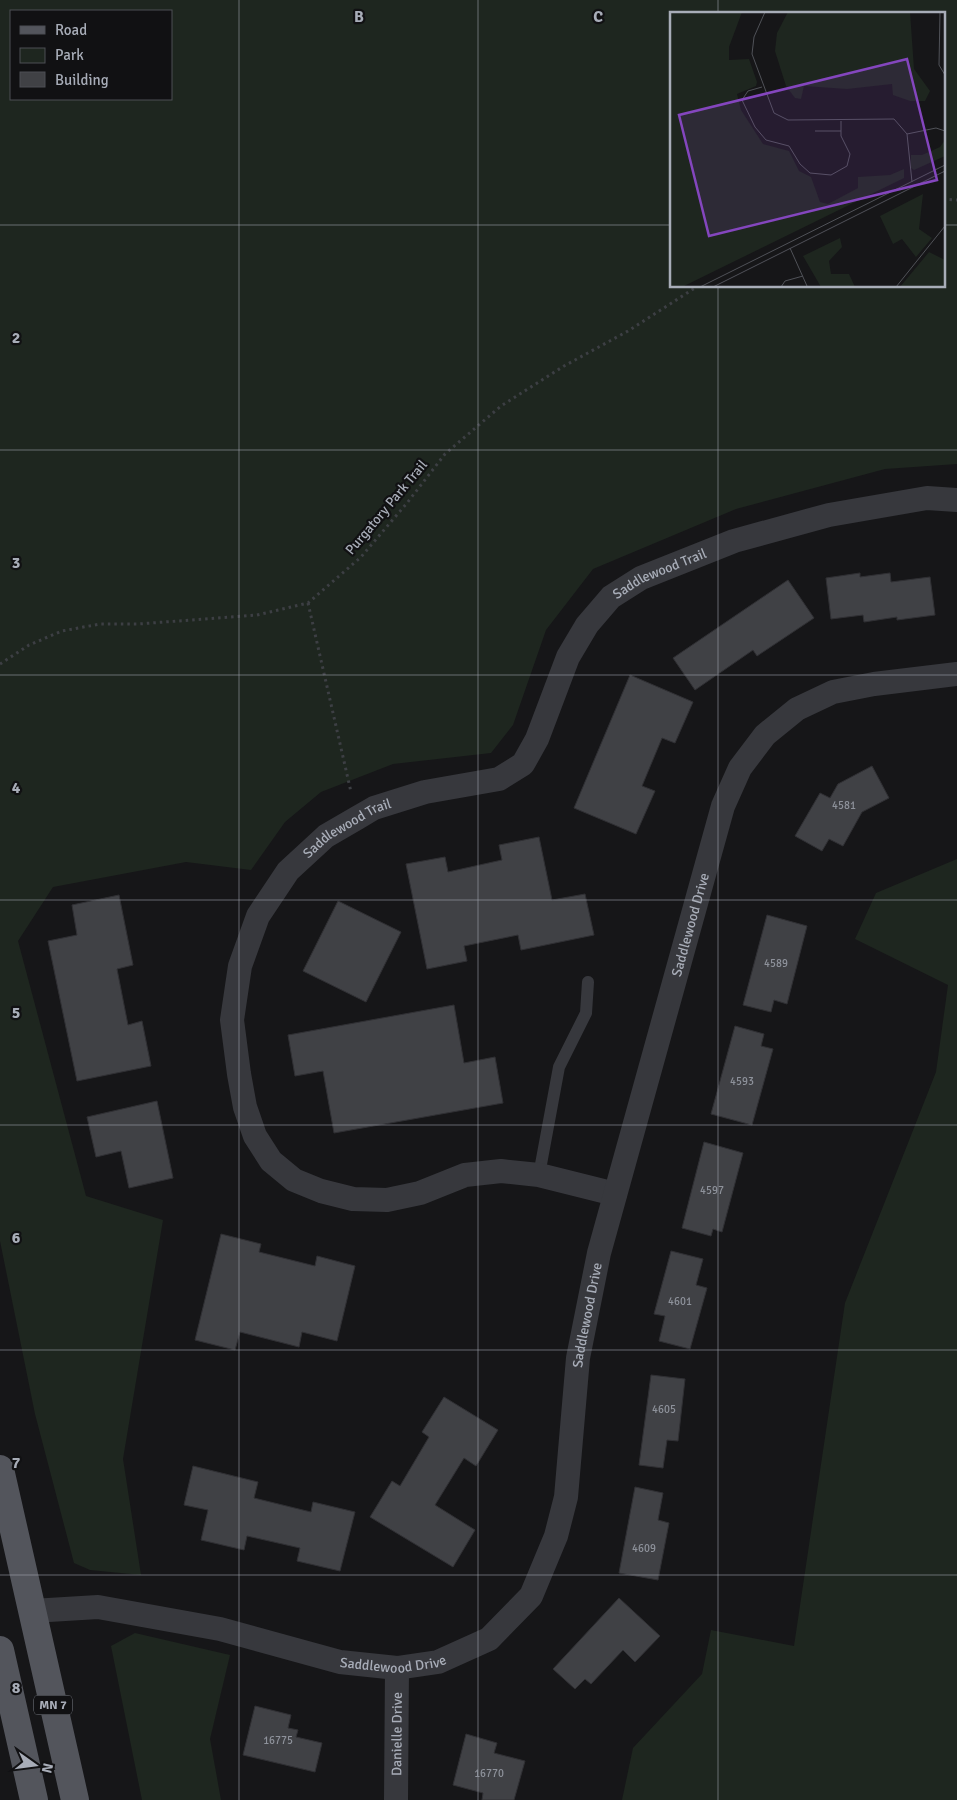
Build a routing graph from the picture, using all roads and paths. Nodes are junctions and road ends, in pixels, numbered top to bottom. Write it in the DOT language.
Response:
graph roads {
  1 [pos="944,199"];
  2 [pos="957,200"];
  3 [pos="695,288"];
  4 [pos="957,500"];
  5 [pos="308,603"];
  6 [pos="0,664"];
  7 [pos="957,674"];
  8 [pos="357,818"];
  9 [pos="588,982"];
  10 [pos="539,1175"];
  11 [pos="615,1194"];
  12 [pos="0,1468"];
  13 [pos="32,1611"];
  14 [pos="0,1650"];
  15 [pos="398,1668"];
  16 [pos="34,1800"];
  17 [pos="75,1800"];
  18 [pos="396,1800"];
  1 -- 2 [label="path"];
  3 -- 5 [label="path, Purgatory Park Trail"];
  4 -- 8 [label="street, Saddlewood Trail"];
  5 -- 6 [label="path, Purgatory Park Trail"];
  5 -- 8 [label="path"];
  7 -- 11 [label="street, Saddlewood Drive"];
  8 -- 10 [label="street, Saddlewood Trail"];
  9 -- 10 [label="lane"];
  10 -- 11 [label="street, Saddlewood Trail"];
  11 -- 15 [label="street, Saddlewood Drive"];
  12 -- 13 [label="main road, MN 7"];
  13 -- 15 [label="street, Saddlewood Drive"];
  13 -- 17 [label="main road, MN 7"];
  14 -- 16 [label="main road, MN 7"];
  15 -- 18 [label="street, Danielle Drive"];
}
